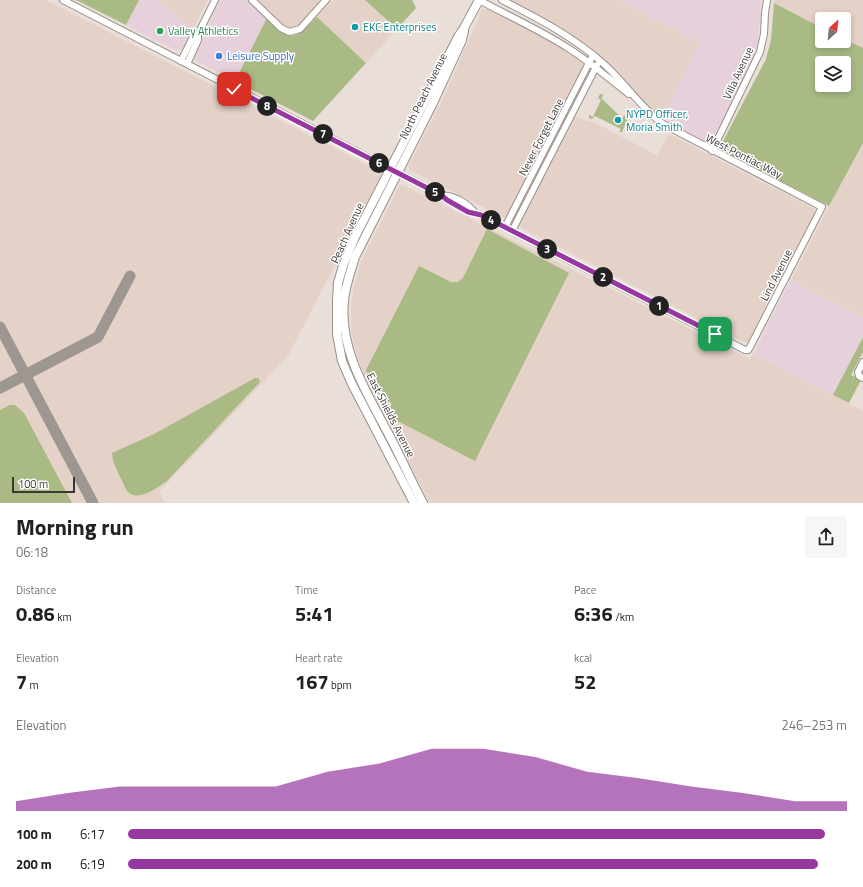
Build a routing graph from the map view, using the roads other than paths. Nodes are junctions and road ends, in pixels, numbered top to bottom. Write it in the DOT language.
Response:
graph roads {
  1 [pos="63,0"];
  2 [pos="215,0"];
  3 [pos="252,0"];
  4 [pos="326,0"];
  5 [pos="479,0"];
  6 [pos="502,0"];
  7 [pos="767,0"];
  8 [pos="464,28"];
  9 [pos="593,55"];
  10 [pos="599,60"];
  11 [pos="184,62"];
  12 [pos="590,62"];
  13 [pos="596,67"];
  14 [pos="639,103"];
  15 [pos="712,150"];
  16 [pos="390,168"];
  17 [pos="398,172"];
  18 [pos="822,207"];
  19 [pos="505,227"];
  20 [pos="512,230"];
  21 [pos="341,334"];
  22 [pos="863,362"];
  23 [pos="861,376"];
  24 [pos="368,396"];
  25 [pos="361,400"];
  26 [pos="414,503"];
  27 [pos="423,503"];
  1 -- 11 [label="street"];
  2 -- 11 [label="street"];
  3 -- 4 [label="street"];
  5 -- 8 [label="main road, North Peach Avenue"];
  5 -- 12 [label="street, West Pontiac Way"];
  6 -- 9 [label="street, West Pontiac Way"];
  7 -- 15 [label="street, Villa Avenue"];
  8 -- 16 [label="main road, North Peach Avenue"];
  8 -- 17 [label="main road, North Peach Avenue"];
  9 -- 10 [label="street, West Pontiac Way"];
  9 -- 12 [label="street, Never Forget Lane"];
  10 -- 13 [label="street, Never Forget Lane"];
  10 -- 14 [label="street, West Pontiac Way"];
  11 -- 16 [label="street"];
  12 -- 13 [label="street, West Pontiac Way"];
  12 -- 19 [label="street, Never Forget Lane"];
  13 -- 14 [label="street, West Pontiac Way"];
  13 -- 20 [label="street, Never Forget Lane"];
  14 -- 15 [label="street, West Pontiac Way"];
  15 -- 18 [label="street, West Pontiac Way"];
  16 -- 17 [label="street"];
  16 -- 21 [label="main road, Peach Avenue"];
  17 -- 19 [label="street"];
  17 -- 21 [label="main road"];
  18 -- 20 [label="street, Lind Avenue"];
  19 -- 20 [label="street"];
  21 -- 24 [label="main road, East Shields Avenue"];
  21 -- 25 [label="main road, East Shields Avenue"];
  22 -- 23 [label="street"];
  24 -- 25 [label="main road"];
  24 -- 27 [label="main road, East Shields Avenue"];
  25 -- 26 [label="main road, East Shields Avenue"];
}
